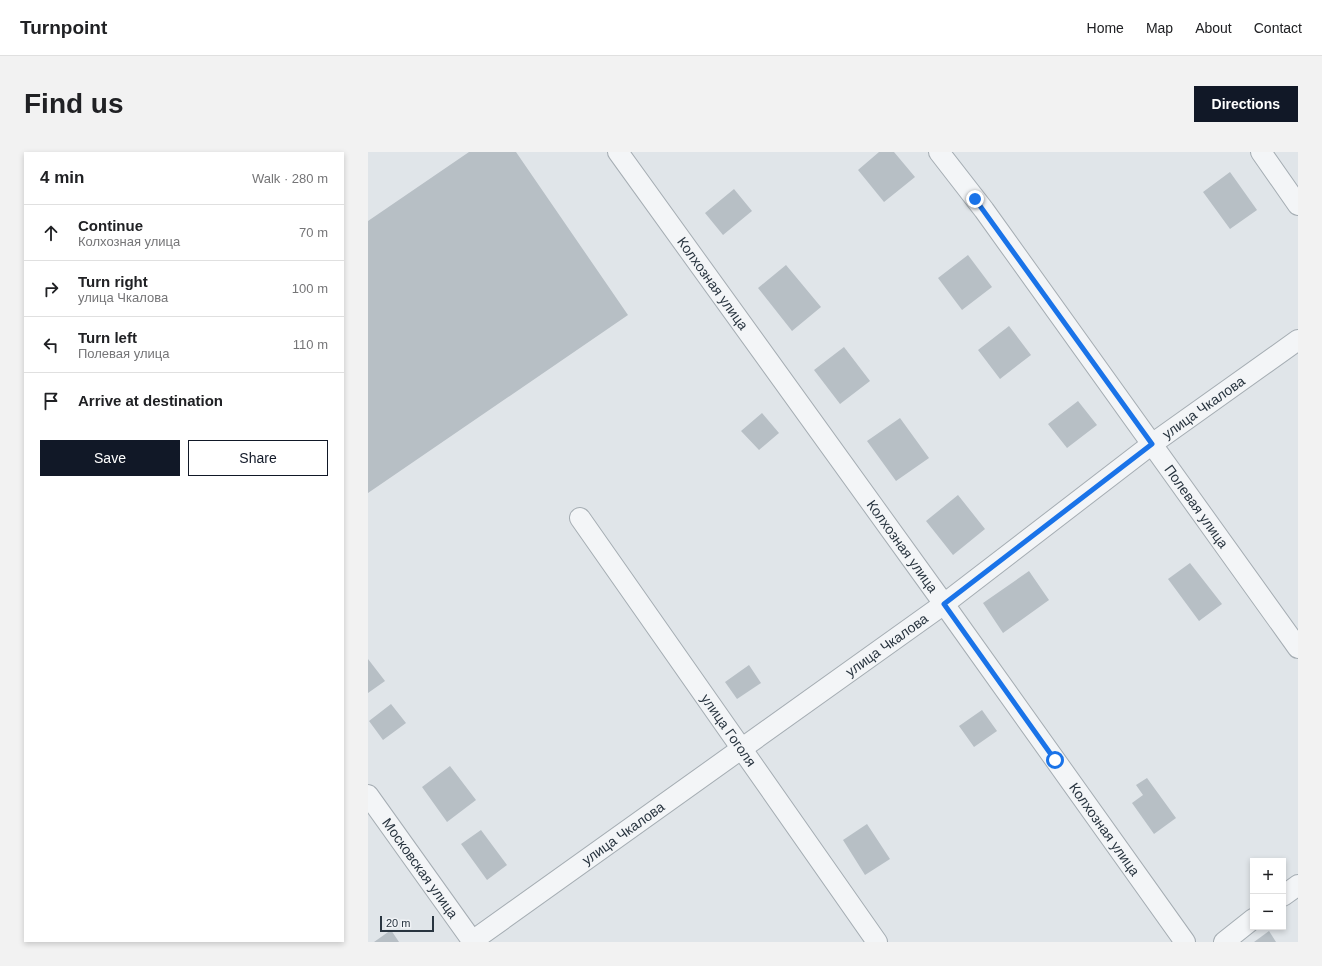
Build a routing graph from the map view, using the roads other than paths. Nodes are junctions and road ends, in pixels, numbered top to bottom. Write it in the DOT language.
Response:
graph roads {
  1 [pos="618,152"];
  2 [pos="939,152"];
  3 [pos="1261,152"];
  4 [pos="1298,205"];
  5 [pos="1298,340"];
  6 [pos="1152,444"];
  7 [pos="580,518"];
  8 [pos="944,604"];
  9 [pos="1298,648"];
  10 [pos="742,748"];
  11 [pos="368,795"];
  12 [pos="1298,885"];
  13 [pos="1286,894"];
  14 [pos="1250,921"];
  15 [pos="472,942"];
  16 [pos="877,942"];
  17 [pos="1185,942"];
  18 [pos="1224,942"];
  1 -- 8 [label="street, Колхозная улица"];
  2 -- 6 [label="street, Полевая улица"];
  3 -- 4 [label="street"];
  5 -- 6 [label="street, улица Чкалова"];
  6 -- 8 [label="street, улица Чкалова"];
  6 -- 9 [label="street, Полевая улица"];
  7 -- 10 [label="street, улица Гоголя"];
  8 -- 10 [label="street, улица Чкалова"];
  8 -- 17 [label="street, Колхозная улица"];
  10 -- 15 [label="street, улица Чкалова"];
  10 -- 16 [label="street, улица Гоголя"];
  11 -- 15 [label="street, Московская улица"];
  12 -- 13 [label="street"];
  14 -- 18 [label="street"];
}
